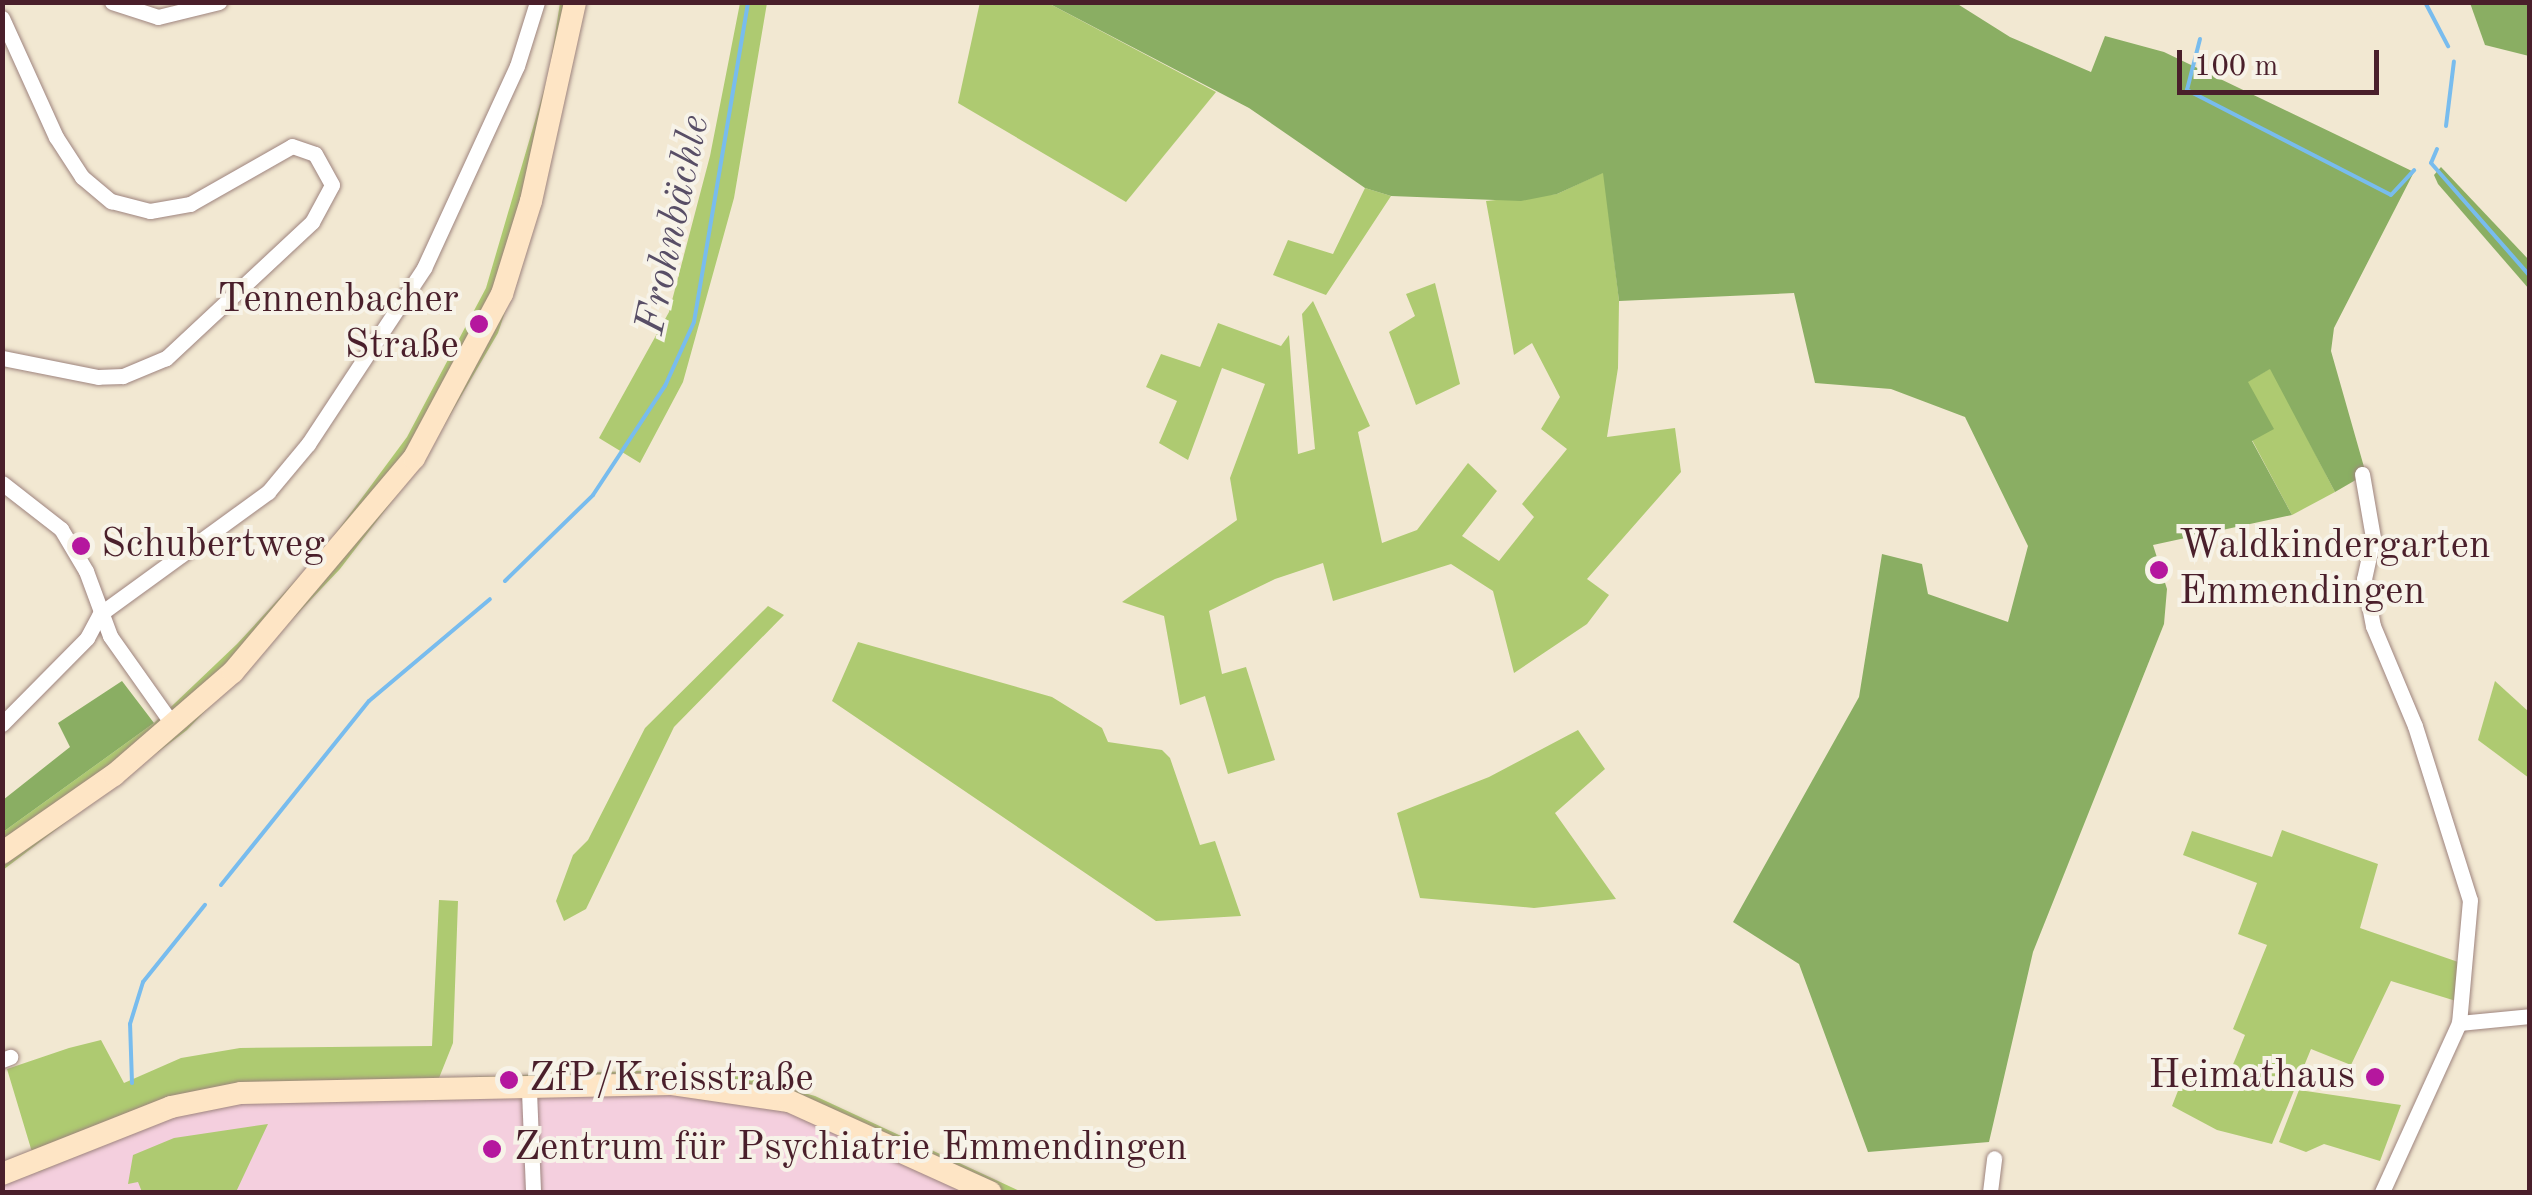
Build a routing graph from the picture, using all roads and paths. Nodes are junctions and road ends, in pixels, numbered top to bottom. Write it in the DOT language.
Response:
graph roads {
  1 [pos="112,2"];
  2 [pos="219,2"];
  3 [pos="537,2"];
  4 [pos="575,2"];
  5 [pos="2,18"];
  6 [pos="2,358"];
  7 [pos="2362,474"];
  8 [pos="2,483"];
  9 [pos="100,614"];
  10 [pos="2,724"];
  11 [pos="173,725"];
  12 [pos="2,854"];
  13 [pos="2530,1016"];
  14 [pos="2459,1023"];
  15 [pos="529,1090"];
  16 [pos="1994,1158"];
  17 [pos="2,1174"];
  18 [pos="533,1192"];
  19 [pos="990,1192"];
  20 [pos="1990,1192"];
  21 [pos="2382,1192"];
  1 -- 2 [label="street"];
  3 -- 9 [label="street"];
  4 -- 11 [label="street"];
  5 -- 6 [label="street"];
  7 -- 14 [label="street"];
  8 -- 9 [label="street"];
  9 -- 10 [label="street"];
  9 -- 11 [label="street"];
  11 -- 12 [label="street"];
  13 -- 14 [label="street"];
  14 -- 21 [label="street"];
  15 -- 17 [label="street"];
  15 -- 18 [label="street"];
  15 -- 19 [label="street"];
  16 -- 20 [label="street"];
}
